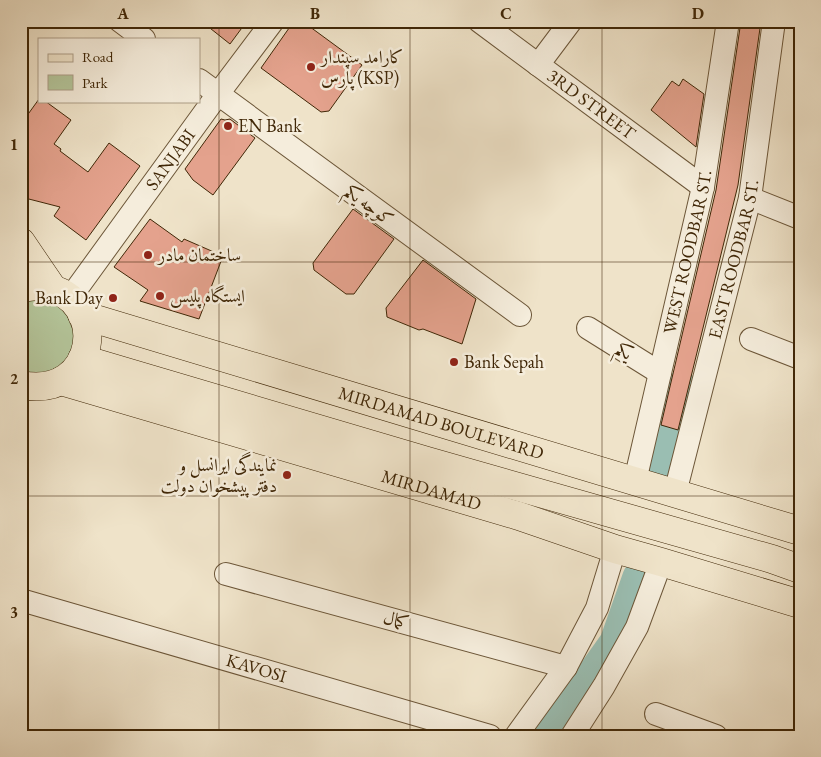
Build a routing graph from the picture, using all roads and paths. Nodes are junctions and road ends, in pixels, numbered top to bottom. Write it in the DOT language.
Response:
graph roads {
  1 [pos="120,21"];
  2 [pos="273,21"];
  3 [pos="479,21"];
  4 [pos="571,21"];
  5 [pos="774,21"];
  6 [pos="728,22"];
  7 [pos="143,38"];
  8 [pos="538,65"];
  9 [pos="200,81"];
  10 [pos="218,94"];
  11 [pos="703,187"];
  12 [pos="750,198"];
  13 [pos="800,218"];
  14 [pos="21,242"];
  15 [pos="21,288"];
  16 [pos="68,301"];
  17 [pos="520,315"];
  18 [pos="588,328"];
  19 [pos="750,339"];
  20 [pos="207,352"];
  21 [pos="800,358"];
  22 [pos="82,359"];
  23 [pos="660,373"];
  24 [pos="61,382"];
  25 [pos="21,386"];
  26 [pos="201,394"];
  27 [pos="427,461"];
  28 [pos="635,481"];
  29 [pos="675,493"];
  30 [pos="519,516"];
  31 [pos="792,529"];
  32 [pos="615,549"];
  33 [pos="772,559"];
  34 [pos="661,562"];
  35 [pos="800,569"];
  36 [pos="226,574"];
  37 [pos="21,600"];
  38 [pos="800,604"];
  39 [pos="566,667"];
  40 [pos="656,714"];
  41 [pos="490,736"];
  42 [pos="516,736"];
  43 [pos="572,736"];
  44 [pos="716,736"];
  1 -- 7 [label="street"];
  2 -- 10 [label="street, SANJABI"];
  3 -- 8 [label="street, 3RD STREET"];
  4 -- 8 [label="street"];
  5 -- 12 [label="street, EAST ROODBAR ST."];
  6 -- 11 [label="street, WEST ROODBAR ST."];
  8 -- 11 [label="street, 3RD STREET"];
  9 -- 10 [label="street, کوچه یکم"];
  10 -- 16 [label="street, SANJABI"];
  10 -- 17 [label="street, کوچه یکم"];
  11 -- 23 [label="street, WEST ROODBAR ST."];
  12 -- 13 [label="street"];
  12 -- 29 [label="street, EAST ROODBAR ST."];
  14 -- 16 [label="main road"];
  15 -- 16 [label="main road, MIRDAMAD BOULEVARD"];
  16 -- 20 [label="main road, MIRDAMAD BOULEVARD"];
  16 -- 22 [label="main road"];
  18 -- 23 [label="street, یکم"];
  19 -- 21 [label="street"];
  20 -- 26 [label="main road"];
  20 -- 28 [label="main road, MIRDAMAD BOULEVARD"];
  22 -- 24 [label="main road"];
  22 -- 26 [label="main road"];
  23 -- 28 [label="street, WEST ROODBAR ST."];
  24 -- 25 [label="main road"];
  24 -- 30 [label="main road, MIRDAMAD"];
  26 -- 27 [label="main road"];
  27 -- 30 [label="main road"];
  27 -- 33 [label="main road"];
  28 -- 29 [label="main road, MIRDAMAD BOULEVARD"];
  29 -- 31 [label="main road, MIRDAMAD BOULEVARD"];
  30 -- 32 [label="main road, MIRDAMAD"];
  31 -- 33 [label="main road"];
  32 -- 34 [label="main road, MIRDAMAD"];
  32 -- 39 [label="street"];
  33 -- 35 [label="main road"];
  34 -- 38 [label="main road, MIRDAMAD"];
  34 -- 43 [label="street"];
  36 -- 39 [label="street, کمال"];
  37 -- 41 [label="street, KAVOSI"];
  39 -- 42 [label="street"];
  40 -- 44 [label="street"];
}
